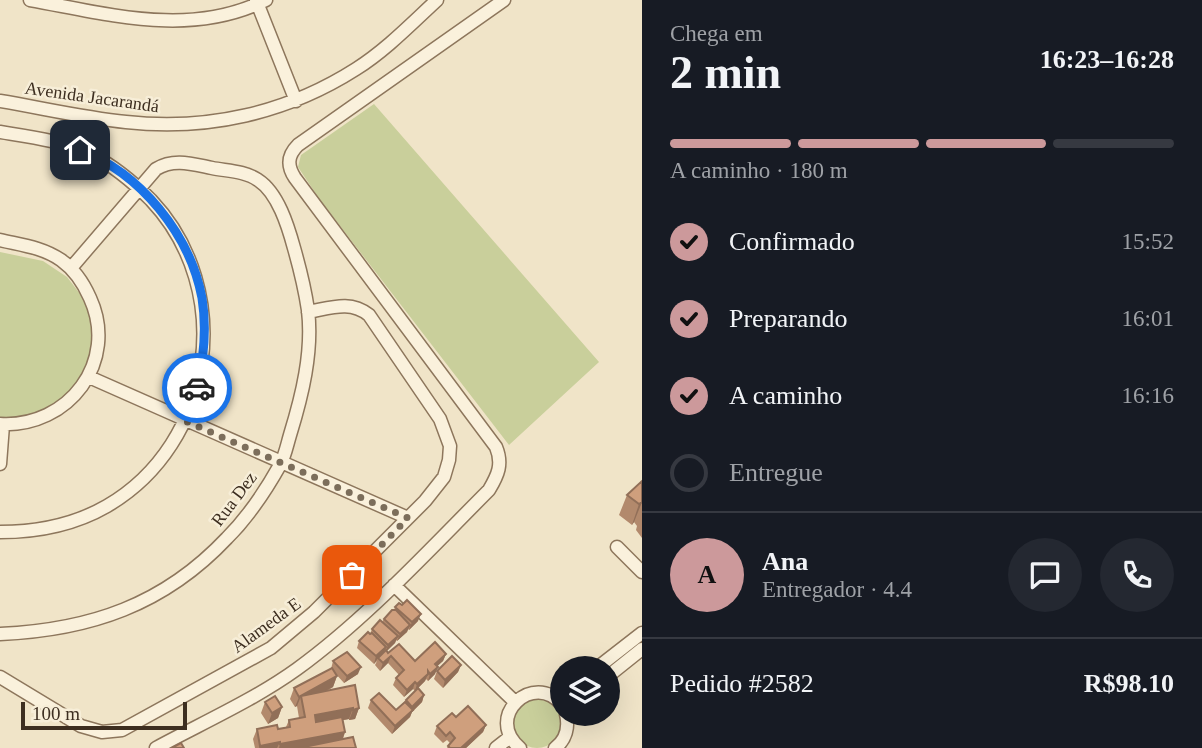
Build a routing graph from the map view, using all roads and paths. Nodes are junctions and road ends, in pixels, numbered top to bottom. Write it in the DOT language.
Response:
graph roads {
  1 [pos="30,0"];
  2 [pos="438,0"];
  3 [pos="504,0"];
  4 [pos="260,1"];
  5 [pos="0,101"];
  6 [pos="296,101"];
  7 [pos="0,132"];
  8 [pos="139,188"];
  9 [pos="0,240"];
  10 [pos="71,268"];
  11 [pos="308,312"];
  12 [pos="89,377"];
  13 [pos="185,421"];
  14 [pos="1,424"];
  15 [pos="0,464"];
  16 [pos="281,464"];
  17 [pos="408,518"];
  18 [pos="0,532"];
  19 [pos="617,547"];
  20 [pos="642,572"];
  21 [pos="394,584"];
  22 [pos="642,633"];
  23 [pos="0,634"];
  24 [pos="642,649"];
  25 [pos="612,656"];
  26 [pos="620,667"];
  27 [pos="0,677"];
  28 [pos="550,695"];
  29 [pos="515,702"];
  30 [pos="567,726"];
  31 [pos="515,745"];
  32 [pos="558,747"];
  33 [pos="156,748"];
  34 [pos="496,748"];
  1 -- 4 [label="street"];
  2 -- 6 [label="street, Avenida Jacarandá"];
  3 -- 21 [label="street"];
  4 -- 6 [label="street"];
  5 -- 6 [label="street, Avenida Jacarandá"];
  7 -- 8 [label="street"];
  8 -- 10 [label="street"];
  8 -- 11 [label="street, Rua Dez"];
  8 -- 13 [label="street"];
  9 -- 10 [label="street"];
  10 -- 12 [label="street"];
  11 -- 16 [label="street, Rua Dez"];
  11 -- 17 [label="street, Alameda E"];
  12 -- 13 [label="street"];
  12 -- 14 [label="street"];
  13 -- 16 [label="street"];
  13 -- 18 [label="street"];
  14 -- 15 [label="street"];
  16 -- 17 [label="street"];
  16 -- 23 [label="street, Rua Dez"];
  17 -- 27 [label="street, Alameda E"];
  19 -- 20 [label="street"];
  21 -- 29 [label="street"];
  21 -- 33 [label="street"];
  22 -- 25 [label="street"];
  24 -- 26 [label="street"];
  28 -- 29 [label="street"];
  29 -- 31 [label="street"];
  30 -- 32 [label="street"];
  31 -- 34 [label="street"];
}
